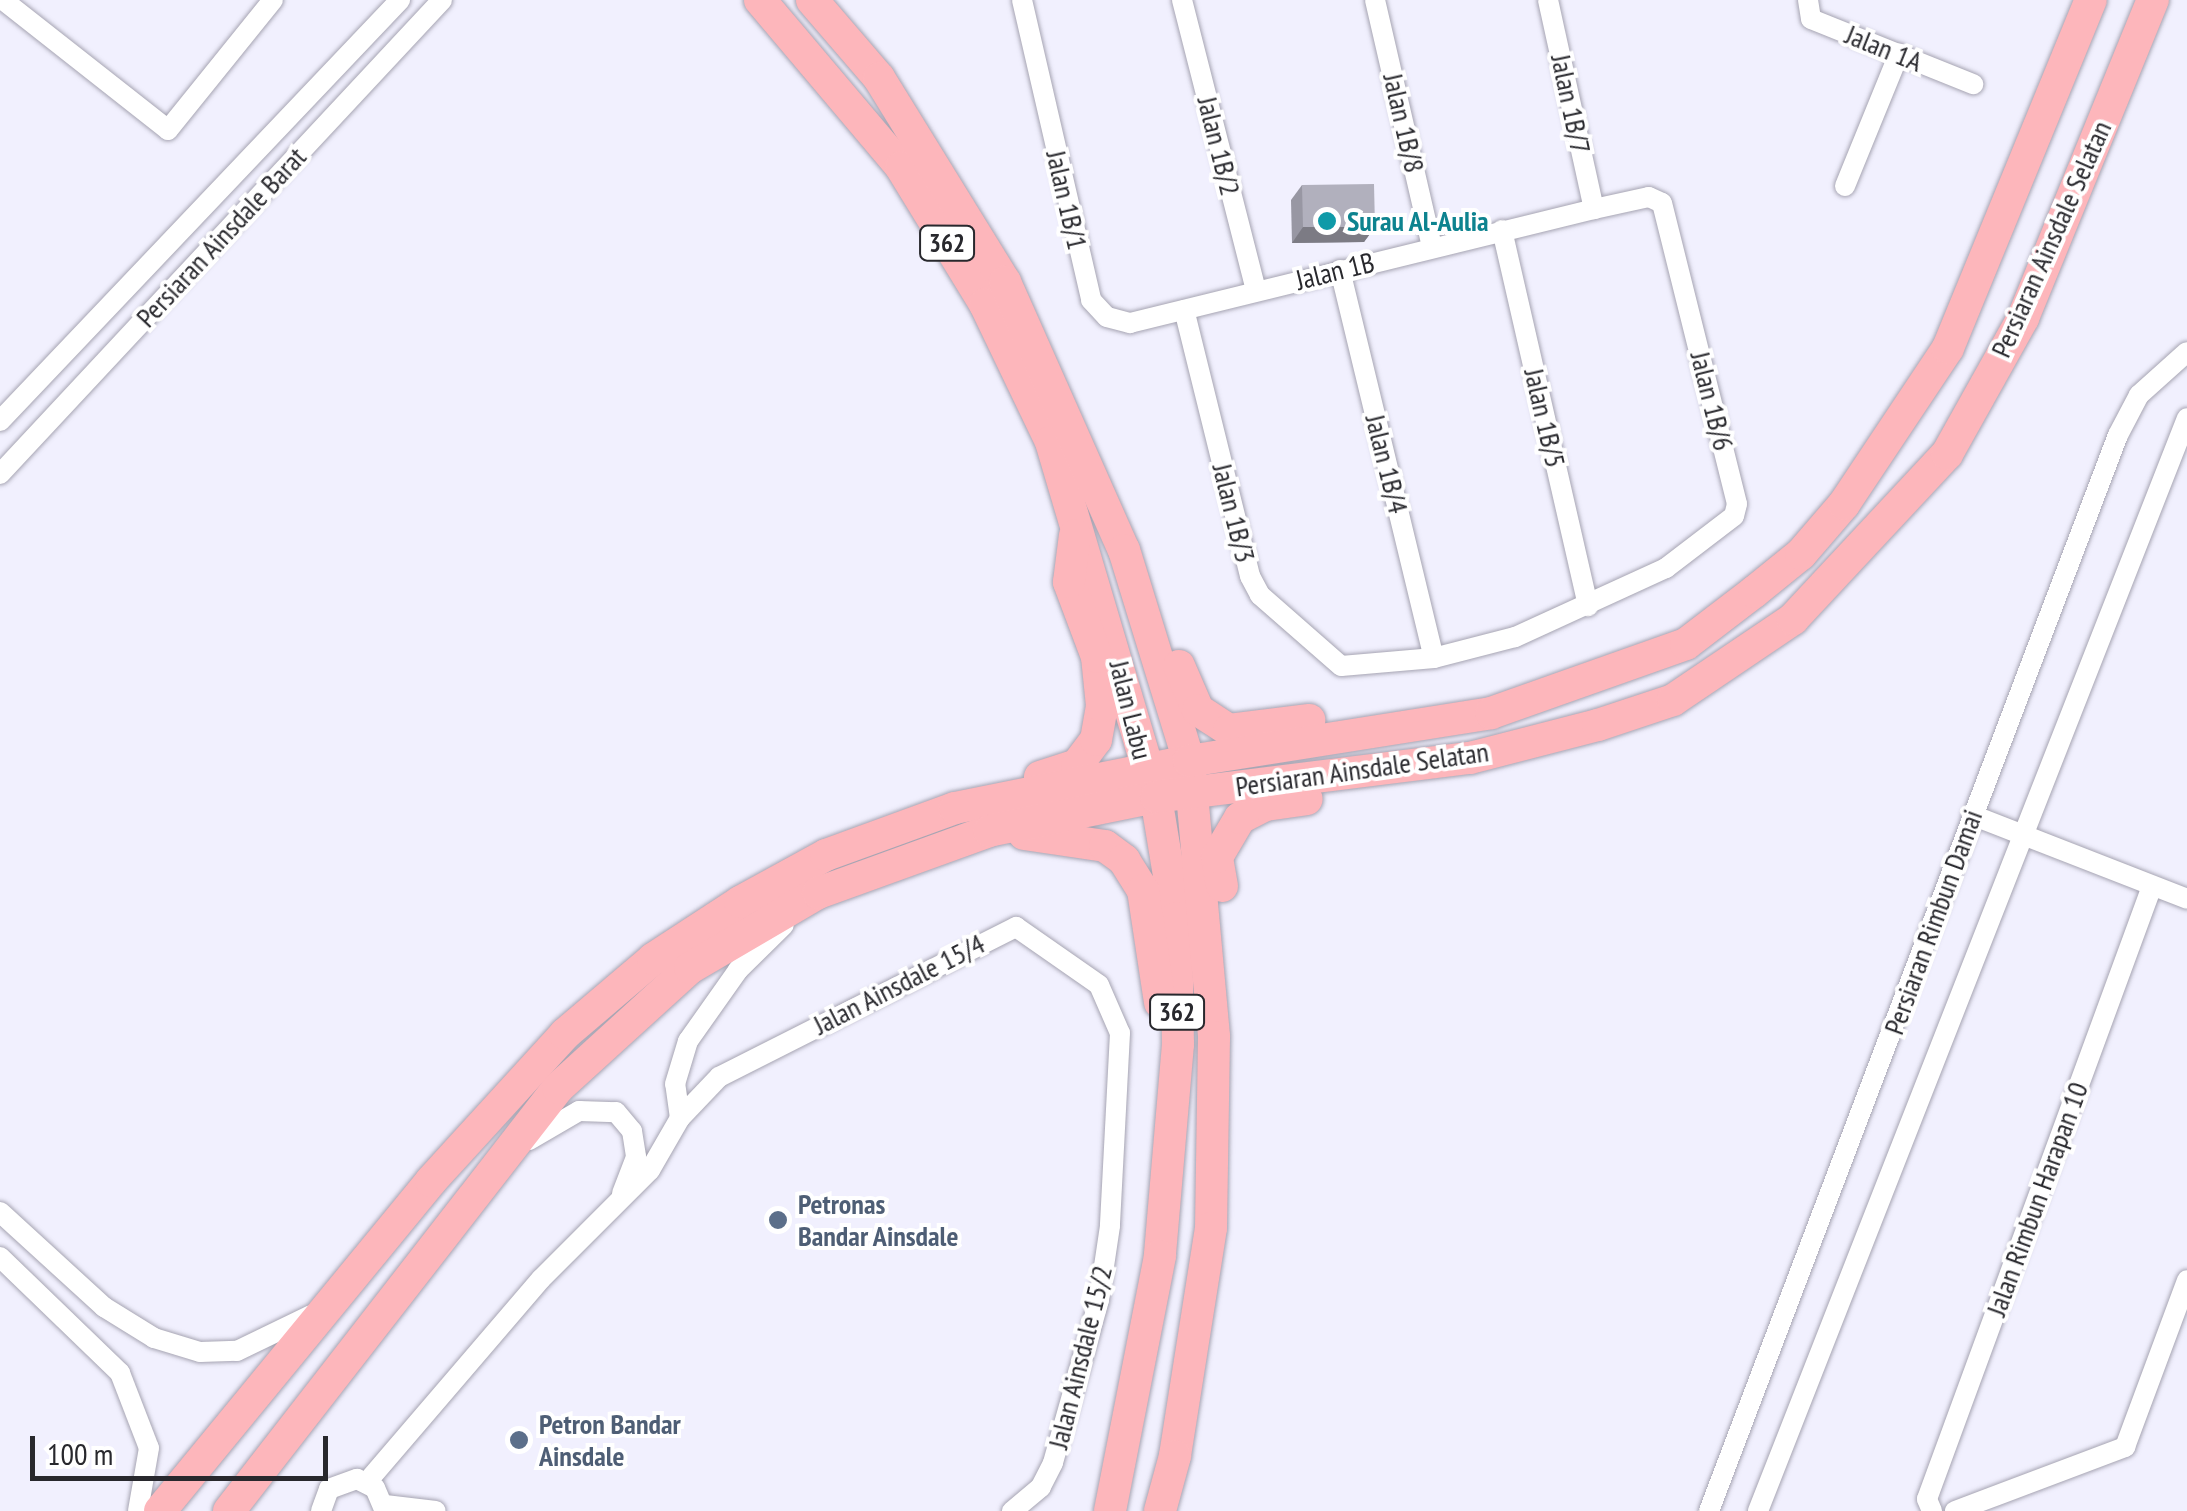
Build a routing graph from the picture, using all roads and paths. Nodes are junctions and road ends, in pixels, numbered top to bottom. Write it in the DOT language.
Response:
graph roads {
  1 [pos="3,0"];
  2 [pos="273,0"];
  3 [pos="400,0"];
  4 [pos="442,0"];
  5 [pos="760,0"];
  6 [pos="812,0"];
  7 [pos="1022,0"];
  8 [pos="1182,0"];
  9 [pos="1375,0"];
  10 [pos="1548,0"];
  11 [pos="1808,0"];
  12 [pos="2091,0"];
  13 [pos="2153,0"];
  14 [pos="1899,54"];
  15 [pos="1973,84"];
  16 [pos="1845,186"];
  17 [pos="1662,203"];
  18 [pos="1594,208"];
  19 [pos="1502,230"];
  20 [pos="1432,246"];
  21 [pos="1340,270"];
  22 [pos="1256,291"];
  23 [pos="1184,310"];
  24 [pos="2187,352"];
  25 [pos="2187,418"];
  26 [pos="0,421"];
  27 [pos="0,474"];
  28 [pos="1106,504"];
  29 [pos="1076,521"];
  30 [pos="1588,606"];
  31 [pos="1434,658"];
  32 [pos="1356,669"];
  33 [pos="1428,722"];
  34 [pos="1431,764"];
  35 [pos="1191,776"];
  36 [pos="1151,784"];
  37 [pos="1972,815"];
  38 [pos="985,817"];
  39 [pos="2022,838"];
  40 [pos="2152,886"];
  41 [pos="818,893"];
  42 [pos="2187,899"];
  43 [pos="1113,1007"];
  44 [pos="1214,1037"];
  45 [pos="1178,1044"];
  46 [pos="680,1118"];
  47 [pos="498,1162"];
  48 [pos="619,1199"];
  49 [pos="0,1212"];
  50 [pos="0,1257"];
  51 [pos="2187,1280"];
  52 [pos="334,1302"];
  53 [pos="1175,1456"];
  54 [pos="367,1482"];
  55 [pos="385,1508"];
  56 [pos="138,1511"];
  57 [pos="160,1511"];
  58 [pos="229,1511"];
  59 [pos="321,1511"];
  60 [pos="436,1511"];
  61 [pos="1012,1511"];
  62 [pos="1110,1511"];
  63 [pos="1160,1511"];
  64 [pos="1170,1511"];
  65 [pos="1708,1511"];
  66 [pos="1758,1511"];
  67 [pos="1932,1511"];
  68 [pos="1955,1511"];
  1 -- 2 [label="street"];
  3 -- 26 [label="street, Persiaran Ainsdale Barat"];
  4 -- 27 [label="street, Persiaran Ainsdale Barat"];
  5 -- 29 [label="main road, Jalan Labu / 362"];
  6 -- 28 [label="main road, Jalan Labu / 362"];
  7 -- 23 [label="street, Jalan 1B/1"];
  8 -- 22 [label="street, Jalan 1B/2"];
  9 -- 20 [label="street, Jalan 1B/8"];
  10 -- 18 [label="street, Jalan 1B/7"];
  11 -- 14 [label="street, Jalan 1A"];
  12 -- 33 [label="main road, Persiaran Ainsdale Selatan"];
  13 -- 34 [label="main road, Persiaran Ainsdale Selatan"];
  14 -- 15 [label="street, Jalan 1A"];
  14 -- 16 [label="street"];
  17 -- 18 [label="street, Jalan 1B"];
  17 -- 30 [label="street, Jalan 1B/6"];
  18 -- 19 [label="street, Jalan 1B"];
  19 -- 20 [label="street, Jalan 1B"];
  19 -- 30 [label="street, Jalan 1B/5"];
  20 -- 21 [label="street, Jalan 1B"];
  21 -- 22 [label="street, Jalan 1B"];
  21 -- 31 [label="street, Jalan 1B/4"];
  22 -- 23 [label="street, Jalan 1B"];
  23 -- 32 [label="street, Jalan 1B/3"];
  24 -- 37 [label="street, Persiaran Rimbun Damai"];
  25 -- 39 [label="street, Persiaran Rimbun Damai"];
  28 -- 33 [label="main road"];
  28 -- 35 [label="main road, Jalan Labu / 362"];
  29 -- 36 [label="main road, Jalan Labu / 362"];
  29 -- 38 [label="main road"];
  30 -- 31 [label="street, Jalan 1B/6"];
  31 -- 32 [label="street, Jalan 1B/6"];
  33 -- 35 [label="main road, Persiaran Ainsdale Selatan"];
  34 -- 35 [label="main road, Persiaran Ainsdale Selatan"];
  34 -- 44 [label="main road"];
  35 -- 36 [label="main road"];
  35 -- 44 [label="main road, Jalan Labu / 362"];
  36 -- 38 [label="main road"];
  36 -- 45 [label="main road, Jalan Labu / 362"];
  37 -- 39 [label="street"];
  37 -- 65 [label="street, Persiaran Rimbun Damai"];
  38 -- 41 [label="main road"];
  38 -- 45 [label="main road"];
  38 -- 52 [label="main road"];
  39 -- 40 [label="street"];
  39 -- 66 [label="street, Persiaran Rimbun Damai"];
  40 -- 42 [label="street"];
  40 -- 67 [label="street, Jalan Rimbun Harapan 10"];
  41 -- 46 [label="street"];
  41 -- 47 [label="main road"];
  43 -- 46 [label="street, Jalan Ainsdale 15/4"];
  43 -- 61 [label="street, Jalan Ainsdale 15/2"];
  44 -- 53 [label="main road, Jalan Labu / 362"];
  45 -- 62 [label="main road, Jalan Labu / 362"];
  46 -- 48 [label="street"];
  47 -- 48 [label="street"];
  47 -- 58 [label="main road"];
  48 -- 54 [label="street"];
  49 -- 52 [label="street"];
  50 -- 56 [label="street"];
  51 -- 68 [label="street"];
  52 -- 57 [label="main road"];
  53 -- 63 [label="main road, Jalan Labu / 362"];
  53 -- 64 [label="main road"];
  54 -- 55 [label="street"];
  54 -- 59 [label="street"];
  55 -- 60 [label="street"];
}
